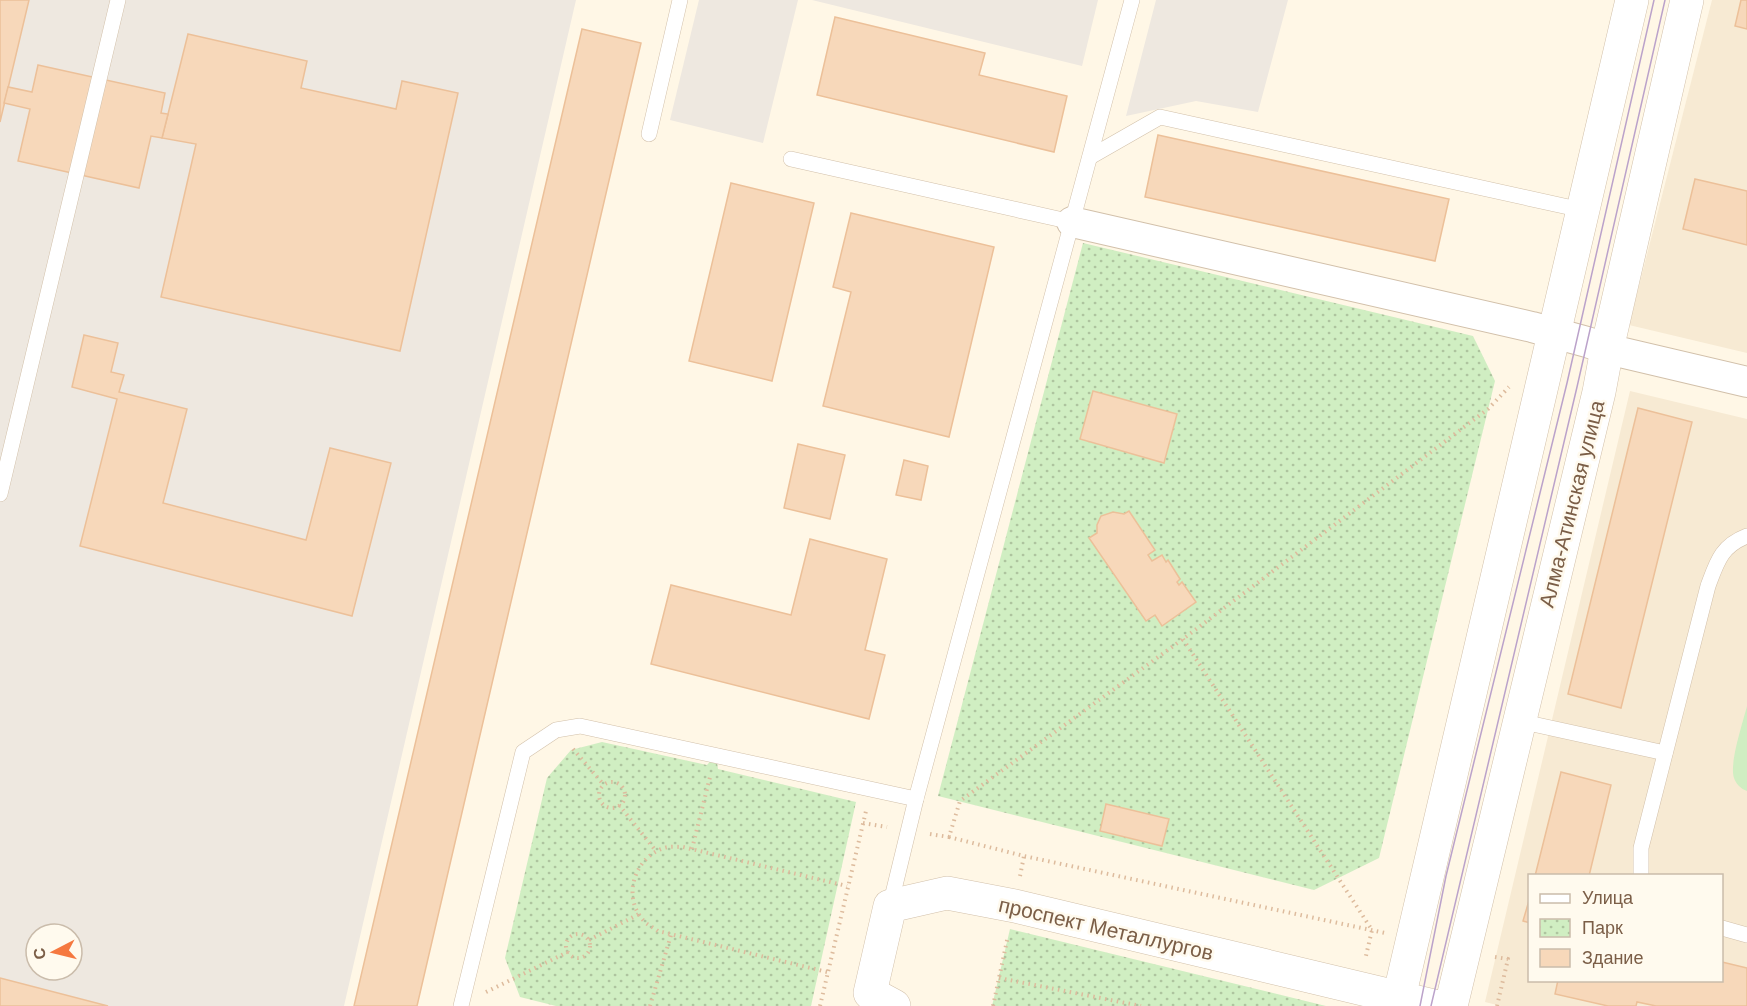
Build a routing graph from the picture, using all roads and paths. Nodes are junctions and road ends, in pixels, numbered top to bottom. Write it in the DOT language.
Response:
graph roads {
  1 [pos="118,0"];
  2 [pos="680,0"];
  3 [pos="1132,0"];
  4 [pos="1632,0"];
  5 [pos="1687,0"];
  6 [pos="649,134"];
  7 [pos="1090,157"];
  8 [pos="791,159"];
  9 [pos="1582,210"];
  10 [pos="1072,222"];
  11 [pos="1554,333"];
  12 [pos="1607,349"];
  13 [pos="1747,382"];
  14 [pos="1511,385"];
  15 [pos="0,494"];
  16 [pos="1747,536"];
  17 [pos="1184,639"];
  18 [pos="1519,721"];
  19 [pos="556,729"];
  20 [pos="1665,753"];
  21 [pos="716,755"];
  22 [pos="604,785"];
  23 [pos="872,789"];
  24 [pos="916,799"];
  25 [pos="619,805"];
  26 [pos="863,823"];
  27 [pos="909,831"];
  28 [pos="949,837"];
  29 [pos="692,849"];
  30 [pos="656,851"];
  31 [pos="1641,874"];
  32 [pos="847,886"];
  33 [pos="890,906"];
  34 [pos="639,914"];
  35 [pos="1723,928"];
  36 [pos="671,935"];
  37 [pos="1747,935"];
  38 [pos="589,940"];
  39 [pos="568,952"];
  40 [pos="828,972"];
  41 [pos="999,978"];
  42 [pos="877,1002"];
  43 [pos="1398,1002"];
  44 [pos="461,1005"];
  45 [pos="650,1006"];
  46 [pos="820,1006"];
  47 [pos="1141,1006"];
  48 [pos="1434,1006"];
  49 [pos="1451,1006"];
  1 -- 15 [label="lane"];
  2 -- 6 [label="lane"];
  3 -- 7 [label="lane"];
  4 -- 9 [label="street"];
  5 -- 12 [label="street, Алма-Атинская улица"];
  7 -- 9 [label="lane"];
  7 -- 10 [label="lane"];
  8 -- 10 [label="lane"];
  9 -- 11 [label="street"];
  10 -- 11 [label="street"];
  10 -- 24 [label="lane"];
  11 -- 12 [label="street"];
  11 -- 43 [label="street"];
  12 -- 13 [label="street"];
  12 -- 18 [label="street, Алма-Атинская улица"];
  14 -- 17 [label="path"];
  16 -- 20 [label="lane"];
  17 -- 28 [label="path"];
  17 -- 28 [label="path"];
  18 -- 20 [label="lane"];
  18 -- 49 [label="street, Алма-Атинская улица"];
  19 -- 21 [label="lane"];
  19 -- 22 [label="path"];
  19 -- 44 [label="lane"];
  20 -- 31 [label="lane"];
  21 -- 23 [label="lane"];
  21 -- 29 [label="path"];
  22 -- 25 [label="path"];
  22 -- 25 [label="path"];
  23 -- 24 [label="lane"];
  23 -- 26 [label="path"];
  24 -- 27 [label="lane"];
  25 -- 30 [label="path"];
  26 -- 27 [label="path"];
  26 -- 32 [label="path"];
  27 -- 28 [label="path"];
  27 -- 33 [label="lane"];
  29 -- 30 [label="path"];
  29 -- 32 [label="path"];
  30 -- 34 [label="path"];
  32 -- 40 [label="path"];
  33 -- 42 [label="street"];
  33 -- 43 [label="street, проспект Металлургов"];
  34 -- 36 [label="path"];
  34 -- 38 [label="path"];
  35 -- 37 [label="lane"];
  36 -- 40 [label="path"];
  36 -- 45 [label="path"];
  38 -- 39 [label="path"];
  38 -- 39 [label="path"];
  39 -- 44 [label="path"];
  40 -- 46 [label="path"];
  41 -- 47 [label="path"];
  43 -- 48 [label="street, проспект Металлургов"];
}
